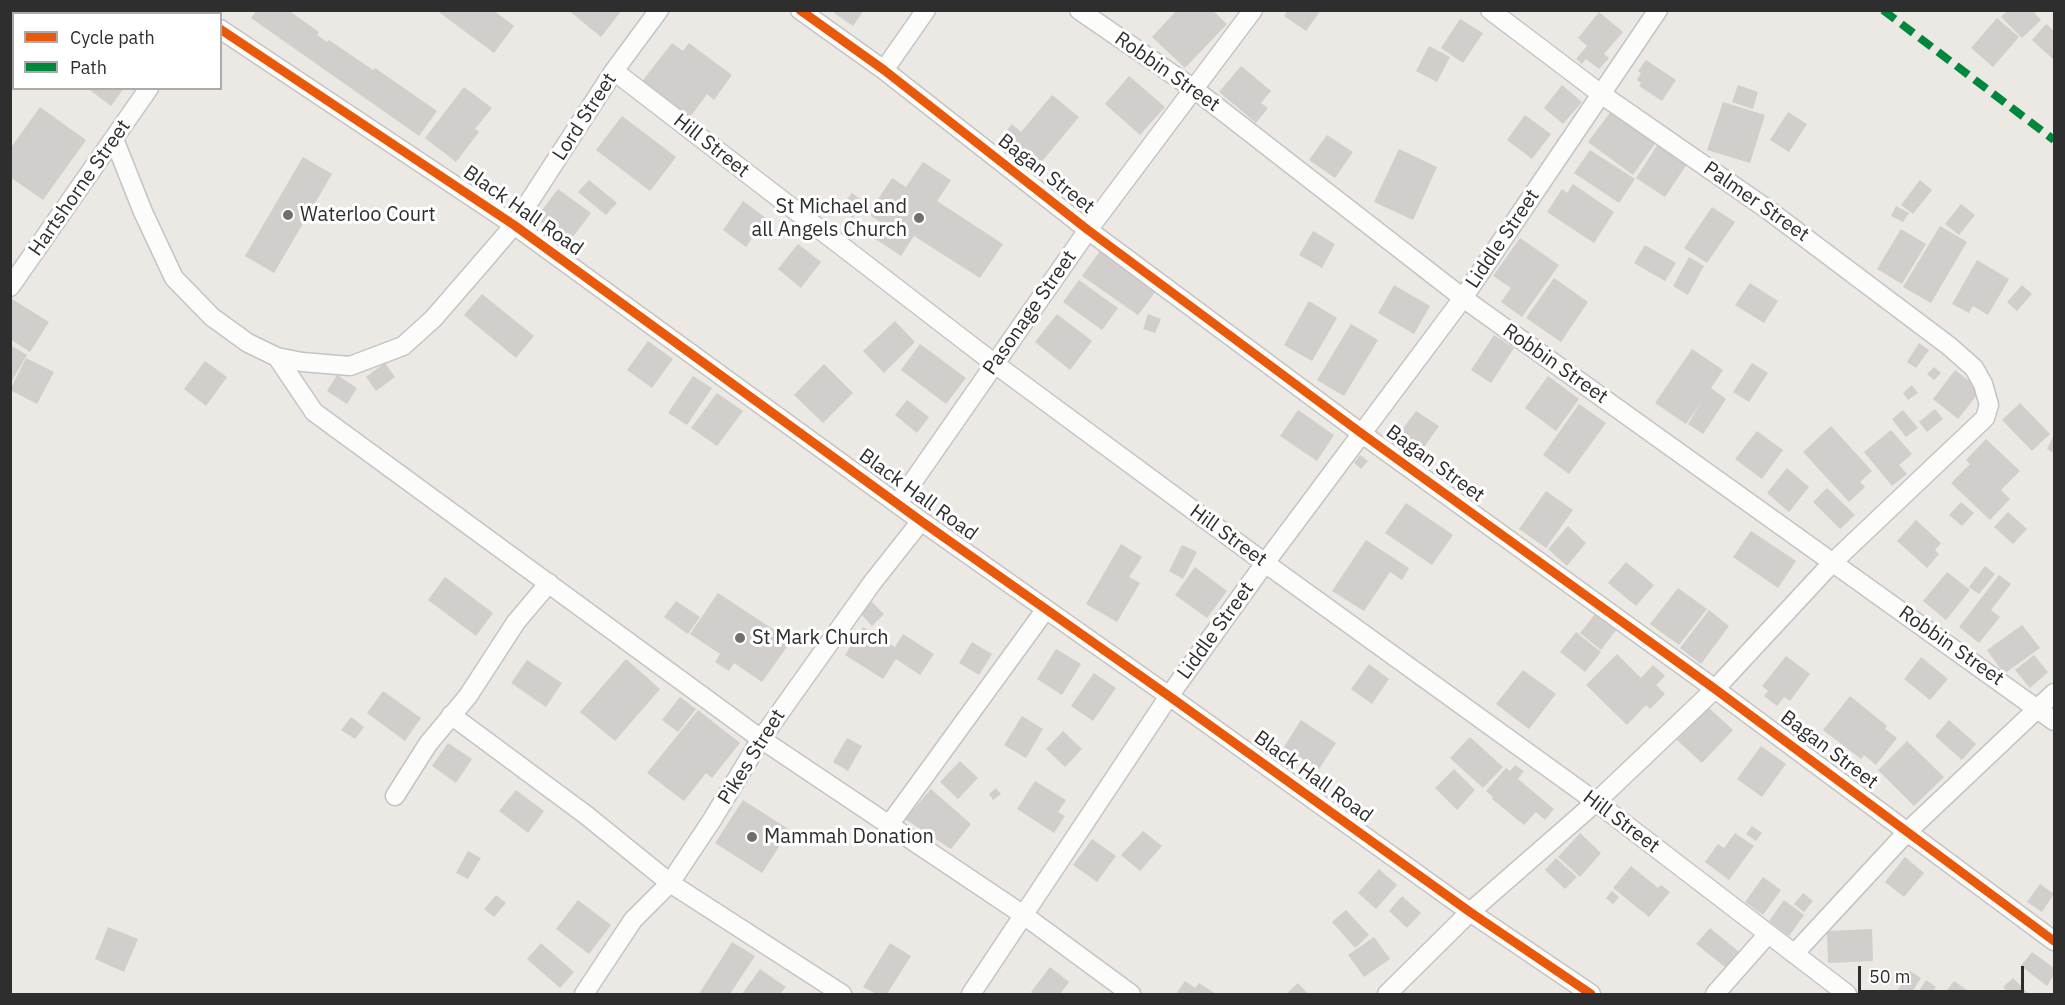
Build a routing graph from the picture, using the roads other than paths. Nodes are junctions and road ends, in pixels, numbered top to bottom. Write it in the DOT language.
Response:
graph roads {
  1 [pos="659,10"];
  2 [pos="800,10"];
  3 [pos="926,10"];
  4 [pos="1079,10"];
  5 [pos="1253,10"];
  6 [pos="1490,10"];
  7 [pos="1658,10"];
  8 [pos="222,30"];
  9 [pos="884,70"];
  10 [pos="614,71"];
  11 [pos="1194,89"];
  12 [pos="149,90"];
  13 [pos="1601,94"];
  14 [pos="114,139"];
  15 [pos="514,225"];
  16 [pos="1088,230"];
  17 [pos="10,287"];
  18 [pos="1462,298"];
  19 [pos="277,357"];
  20 [pos="995,364"];
  21 [pos="1361,433"];
  22 [pos="898,503"];
  23 [pos="921,521"];
  24 [pos="1265,563"];
  25 [pos="1832,563"];
  26 [pos="549,583"];
  27 [pos="1046,609"];
  28 [pos="1715,689"];
  29 [pos="2055,693"];
  30 [pos="1169,696"];
  31 [pos="2039,708"];
  32 [pos="451,715"];
  33 [pos="2055,721"];
  34 [pos="761,739"];
  35 [pos="395,796"];
  36 [pos="1596,802"];
  37 [pos="889,825"];
  38 [pos="1908,831"];
  39 [pos="670,883"];
  40 [pos="1470,912"];
  41 [pos="1025,916"];
  42 [pos="1768,934"];
  43 [pos="2055,941"];
  44 [pos="1794,954"];
  45 [pos="584,994"];
  46 [pos="842,994"];
  47 [pos="971,994"];
  48 [pos="1131,994"];
  49 [pos="1387,994"];
  50 [pos="1591,994"];
  51 [pos="1715,994"];
  52 [pos="1847,994"];
  1 -- 10 [label="street, Lord Street"];
  2 -- 9 [label="street, Bagan Street"];
  3 -- 9 [label="street"];
  4 -- 11 [label="street, Robbin Street"];
  5 -- 11 [label="street, Pasonage Street"];
  6 -- 13 [label="street, Palmer Street"];
  7 -- 13 [label="street, Liddle Street"];
  8 -- 15 [label="street, Black Hall Road"];
  9 -- 16 [label="street, Bagan Street"];
  10 -- 15 [label="street, Lord Street"];
  10 -- 20 [label="street, Hill Street"];
  11 -- 16 [label="street, Pasonage Street"];
  11 -- 18 [label="street, Robbin Street"];
  12 -- 14 [label="street, Hartshorne Street"];
  13 -- 18 [label="street, Liddle Street"];
  13 -- 25 [label="street, Palmer Street"];
  14 -- 17 [label="street, Hartshorne Street"];
  14 -- 19 [label="street"];
  15 -- 19 [label="street, Lord Street"];
  15 -- 22 [label="street, Black Hall Road"];
  16 -- 20 [label="street, Pasonage Street"];
  16 -- 21 [label="street, Bagan Street"];
  18 -- 21 [label="street, Liddle Street"];
  18 -- 25 [label="street, Robbin Street"];
  19 -- 26 [label="street"];
  20 -- 22 [label="street, Pasonage Street"];
  20 -- 24 [label="street, Hill Street"];
  21 -- 24 [label="street, Liddle Street"];
  21 -- 28 [label="street, Bagan Street"];
  22 -- 23 [label="street, Black Hall Road"];
  23 -- 27 [label="street, Black Hall Road"];
  23 -- 34 [label="street, Pikes Street"];
  24 -- 30 [label="street, Liddle Street"];
  24 -- 36 [label="street, Hill Street"];
  25 -- 28 [label="street"];
  25 -- 31 [label="street, Robbin Street"];
  26 -- 32 [label="street"];
  26 -- 34 [label="street"];
  27 -- 30 [label="street, Black Hall Road"];
  27 -- 37 [label="street"];
  28 -- 36 [label="street"];
  28 -- 38 [label="street, Bagan Street"];
  29 -- 31 [label="street"];
  30 -- 40 [label="street, Black Hall Road"];
  30 -- 41 [label="street, Liddle Street"];
  31 -- 33 [label="street, Robbin Street"];
  31 -- 38 [label="street"];
  32 -- 35 [label="street"];
  32 -- 39 [label="street"];
  34 -- 37 [label="street"];
  34 -- 39 [label="street, Pikes Street"];
  36 -- 40 [label="street"];
  36 -- 42 [label="street, Hill Street"];
  37 -- 41 [label="street"];
  38 -- 43 [label="street, Bagan Street"];
  38 -- 44 [label="street"];
  39 -- 45 [label="street, Pikes Street"];
  39 -- 46 [label="street"];
  40 -- 49 [label="street"];
  40 -- 50 [label="street, Black Hall Road"];
  41 -- 47 [label="street, Liddle Street"];
  41 -- 48 [label="street"];
  42 -- 44 [label="street, Hill Street"];
  42 -- 51 [label="street"];
  44 -- 52 [label="street, Hill Street"];
}
